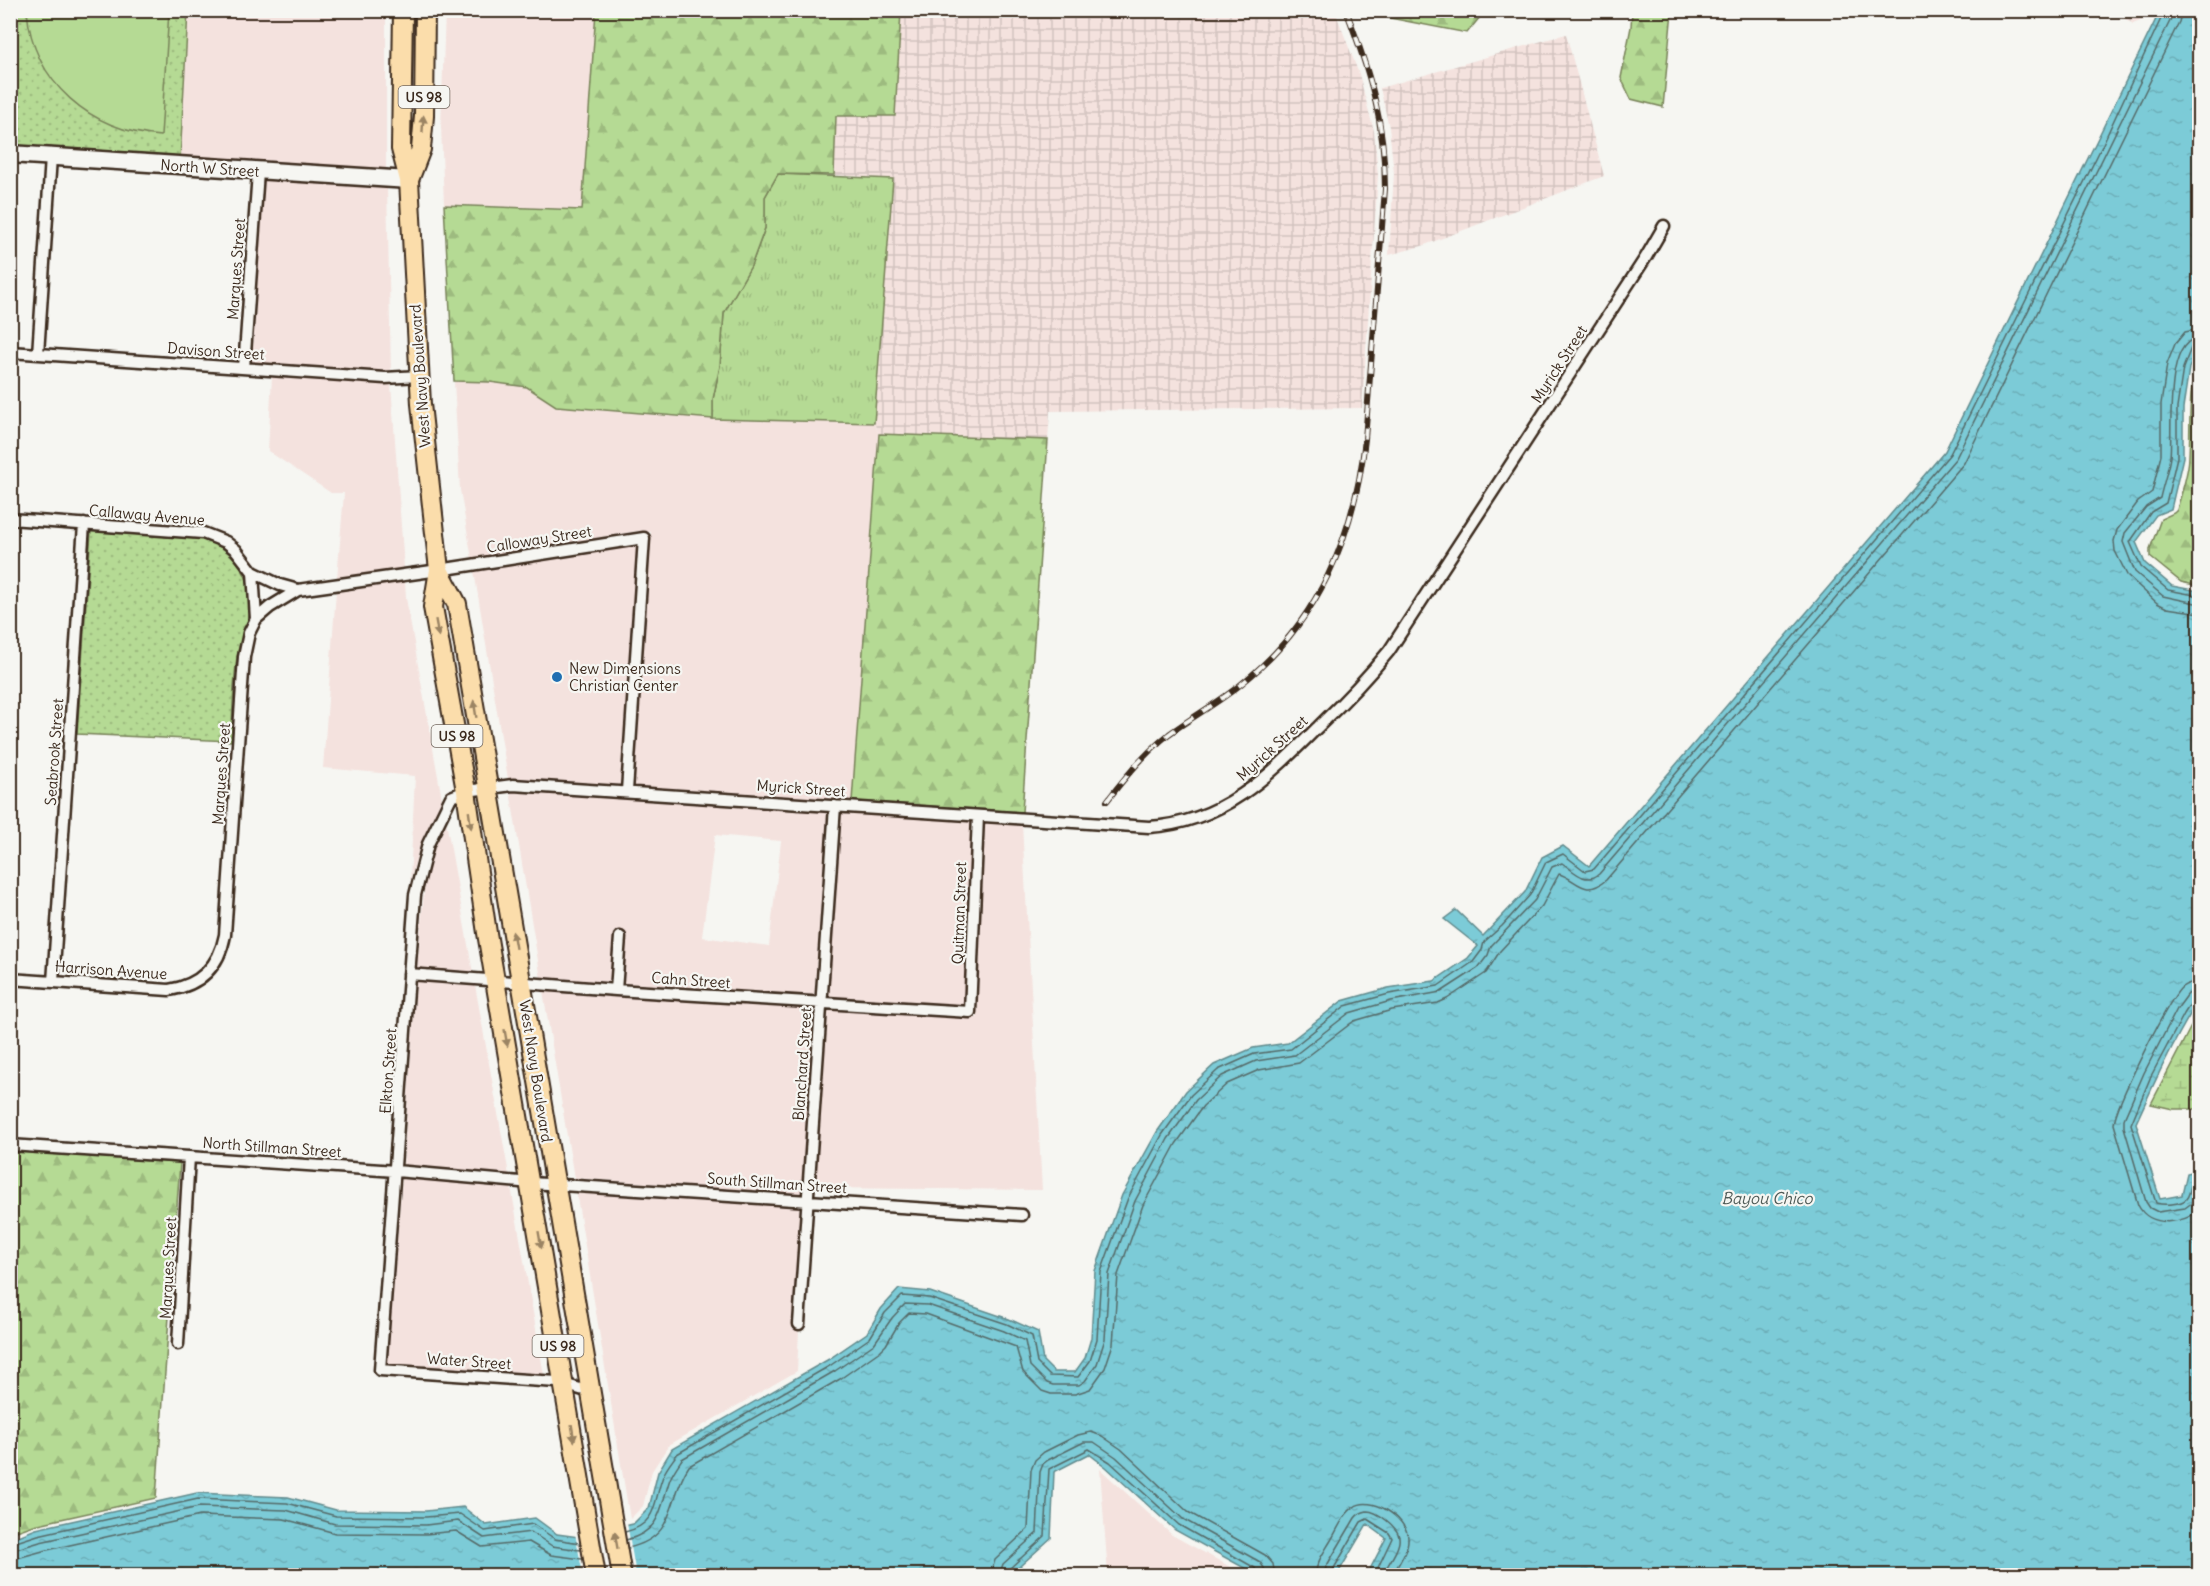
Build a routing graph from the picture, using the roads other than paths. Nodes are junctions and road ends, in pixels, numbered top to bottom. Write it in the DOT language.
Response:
graph roads {
  1 [pos="403,10"];
  2 [pos="425,10"];
  3 [pos="10,154"];
  4 [pos="51,157"];
  5 [pos="258,172"];
  6 [pos="409,180"];
  7 [pos="1664,226"];
  8 [pos="10,352"];
  9 [pos="39,354"];
  10 [pos="244,368"];
  11 [pos="419,375"];
  12 [pos="10,519"];
  13 [pos="84,524"];
  14 [pos="439,570"];
  15 [pos="254,573"];
  16 [pos="298,590"];
  17 [pos="256,619"];
  18 [pos="488,787"];
  19 [pos="466,791"];
  20 [pos="627,791"];
  21 [pos="835,806"];
  22 [pos="978,816"];
  23 [pos="620,937"];
  24 [pos="409,974"];
  25 [pos="205,975"];
  26 [pos="10,979"];
  27 [pos="495,981"];
  28 [pos="53,982"];
  29 [pos="521,983"];
  30 [pos="616,990"];
  31 [pos="821,1003"];
  32 [pos="970,1012"];
  33 [pos="10,1145"];
  34 [pos="189,1157"];
  35 [pos="396,1171"];
  36 [pos="531,1183"];
  37 [pos="555,1184"];
  38 [pos="807,1201"];
  39 [pos="1022,1215"];
  40 [pos="799,1324"];
  41 [pos="178,1344"];
  42 [pos="380,1370"];
  43 [pos="565,1384"];
  44 [pos="590,1392"];
  45 [pos="596,1575"];
  46 [pos="622,1575"];
  1 -- 6 [label="main road, West Navy Boulevard / US 98"];
  6 -- 2 [label="main road, West Navy Boulevard / US 98, one-way"];
  3 -- 4 [label="main road, North W Street"];
  4 -- 5 [label="main road, North W Street"];
  4 -- 9 [label="street"];
  5 -- 6 [label="main road, North W Street"];
  5 -- 10 [label="street, Marques Street"];
  6 -- 11 [label="main road, West Navy Boulevard / US 98"];
  7 -- 22 [label="street, Myrick Street"];
  8 -- 9 [label="street, Davison Street"];
  9 -- 10 [label="street, Davison Street"];
  10 -- 11 [label="street, Davison Street"];
  11 -- 14 [label="main road, West Navy Boulevard / US 98"];
  12 -- 13 [label="street, Callaway Avenue"];
  13 -- 15 [label="street, Callaway Avenue"];
  13 -- 28 [label="street, Seabrook Street"];
  14 -- 16 [label="street, Callaway Avenue"];
  18 -- 14 [label="main road, West Navy Boulevard / US 98, one-way"];
  14 -- 19 [label="main road, West Navy Boulevard / US 98, one-way"];
  14 -- 20 [label="street, Calloway Street"];
  15 -- 16 [label="street, Callaway Avenue"];
  15 -- 17 [label="street, Marques Street"];
  16 -- 17 [label="street, Callaway Avenue"];
  17 -- 25 [label="street, Marques Street"];
  18 -- 19 [label="street, Myrick Street"];
  18 -- 20 [label="street, Myrick Street"];
  29 -- 18 [label="main road, West Navy Boulevard / US 98, one-way"];
  19 -- 24 [label="street, Elkton Street"];
  19 -- 27 [label="main road, West Navy Boulevard / US 98, one-way"];
  20 -- 21 [label="street, Myrick Street"];
  21 -- 22 [label="street, Myrick Street"];
  21 -- 31 [label="street, Blanchard Street"];
  22 -- 32 [label="street, Quitman Street"];
  23 -- 30 [label="street"];
  24 -- 27 [label="street, Cahn Street"];
  24 -- 35 [label="street, Elkton Street"];
  25 -- 28 [label="street, Harrison Avenue"];
  26 -- 28 [label="street, Harrison Avenue"];
  27 -- 29 [label="street, Cahn Street"];
  27 -- 36 [label="main road, West Navy Boulevard / US 98, one-way"];
  29 -- 30 [label="street, Cahn Street"];
  29 -- 37 [label="main road, West Navy Boulevard / US 98"];
  30 -- 31 [label="street, Cahn Street"];
  31 -- 32 [label="street, Cahn Street"];
  31 -- 38 [label="street, Blanchard Street"];
  33 -- 34 [label="street, North Stillman Street"];
  34 -- 35 [label="street, North Stillman Street"];
  34 -- 41 [label="street, Marques Street"];
  35 -- 36 [label="street, North Stillman Street"];
  35 -- 42 [label="street, Elkton Street"];
  36 -- 37 [label="street, South Stillman Street"];
  36 -- 43 [label="main road, West Navy Boulevard / US 98, one-way"];
  37 -- 38 [label="street, South Stillman Street"];
  37 -- 44 [label="main road, West Navy Boulevard / US 98"];
  38 -- 39 [label="street, South Stillman Street"];
  38 -- 40 [label="street, Blanchard Street"];
  42 -- 43 [label="street, Water Street"];
  43 -- 44 [label="street, Water Street"];
  43 -- 45 [label="main road, West Navy Boulevard / US 98, one-way"];
  46 -- 44 [label="main road, West Navy Boulevard / US 98, one-way"];
}
